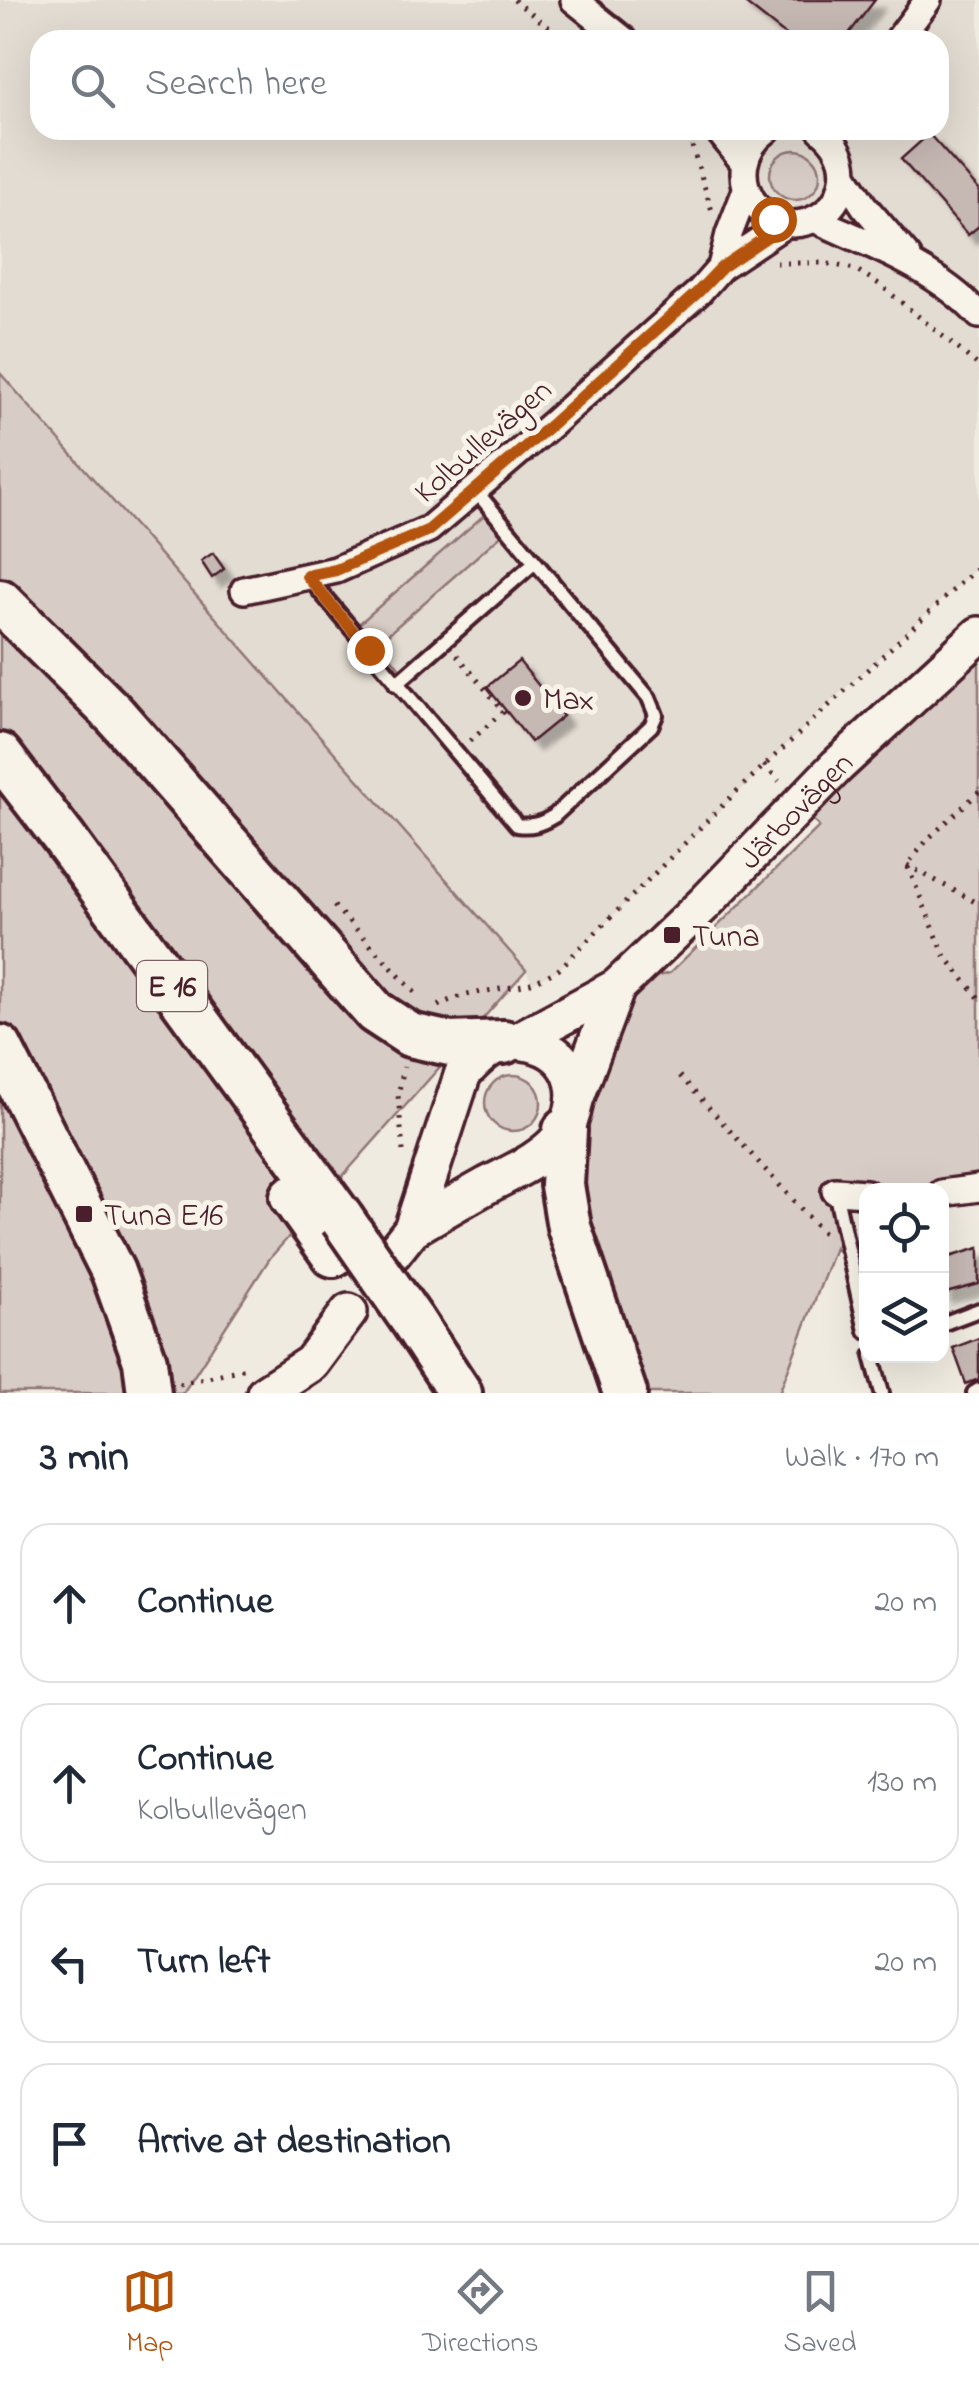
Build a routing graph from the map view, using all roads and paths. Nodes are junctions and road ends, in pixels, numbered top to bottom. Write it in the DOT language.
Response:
graph roads {
  1 [pos="514,0"];
  2 [pos="574,0"];
  3 [pos="928,0"];
  4 [pos="553,30"];
  5 [pos="612,30"];
  6 [pos="906,30"];
  7 [pos="687,140"];
  8 [pos="726,140"];
  9 [pos="754,140"];
  10 [pos="844,152"];
  11 [pos="744,163"];
  12 [pos="746,190"];
  13 [pos="814,219"];
  14 [pos="787,223"];
  15 [pos="739,241"];
  16 [pos="914,265"];
  17 [pos="979,315"];
  18 [pos="979,366"];
  19 [pos="475,490"];
  20 [pos="535,562"];
  21 [pos="307,576"];
  22 [pos="244,590"];
  23 [pos="0,601"];
  24 [pos="979,636"];
  25 [pos="445,641"];
  26 [pos="490,682"];
  27 [pos="396,684"];
  28 [pos="484,688"];
  29 [pos="504,711"];
  30 [pos="509,718"];
  31 [pos="456,753"];
  32 [pos="0,755"];
  33 [pos="979,792"];
  34 [pos="0,797"];
  35 [pos="907,865"];
  36 [pos="979,904"];
  37 [pos="334,906"];
  38 [pos="617,987"];
  39 [pos="979,998"];
  40 [pos="423,1002"];
  41 [pos="510,1041"];
  42 [pos="0,1048"];
  43 [pos="680,1076"];
  44 [pos="570,1115"];
  45 [pos="979,1188"];
  46 [pos="835,1191"];
  47 [pos="949,1192"];
  48 [pos="859,1193"];
  49 [pos="338,1237"];
  50 [pos="851,1264"];
  51 [pos="859,1300"];
  52 [pos="979,1310"];
  53 [pos="349,1312"];
  54 [pos="949,1321"];
  55 [pos="401,1327"];
  56 [pos="874,1363"];
  57 [pos="306,1378"];
  58 [pos="148,1393"];
  59 [pos="265,1393"];
  60 [pos="429,1393"];
  61 [pos="460,1393"];
  62 [pos="625,1393"];
  63 [pos="882,1393"];
  1 -- 4 [label="path"];
  2 -- 5 [label="street"];
  3 -- 6 [label="street"];
  7 -- 15 [label="path"];
  8 -- 11 [label="street"];
  9 -- 11 [label="street"];
  10 -- 13 [label="street"];
  10 -- 16 [label="street"];
  11 -- 12 [label="street"];
  12 -- 14 [label="street"];
  12 -- 15 [label="street"];
  13 -- 14 [label="street"];
  13 -- 16 [label="street"];
  14 -- 15 [label="street, Kolbullevägen"];
  15 -- 18 [label="path"];
  15 -- 19 [label="street, Kolbullevägen"];
  16 -- 17 [label="street"];
  19 -- 20 [label="lane"];
  19 -- 21 [label="street, Kolbullevägen"];
  20 -- 25 [label="lane"];
  20 -- 31 [label="lane"];
  21 -- 22 [label="street, Kolbullevägen"];
  21 -- 27 [label="lane"];
  23 -- 41 [label="highway"];
  24 -- 38 [label="main road, Järbovägen"];
  25 -- 27 [label="lane"];
  25 -- 28 [label="path"];
  26 -- 28 [label="path"];
  27 -- 31 [label="lane"];
  28 -- 29 [label="path"];
  29 -- 30 [label="path"];
  29 -- 31 [label="path"];
  32 -- 49 [label="highway, E 16"];
  33 -- 35 [label="path"];
  34 -- 49 [label="highway, E 16"];
  35 -- 36 [label="path"];
  35 -- 39 [label="path"];
  37 -- 40 [label="path"];
  38 -- 41 [label="main road, Järbovägen"];
  38 -- 44 [label="main road, Järbovägen"];
  41 -- 44 [label="main road"];
  41 -- 44 [label="main road, Järbovägen"];
  42 -- 58 [label="highway"];
  43 -- 50 [label="path"];
  44 -- 62 [label="highway"];
  45 -- 47 [label="street"];
  46 -- 48 [label="street"];
  46 -- 50 [label="lane"];
  49 -- 55 [label="highway, E 16, bridge"];
  50 -- 51 [label="lane"];
  52 -- 54 [label="lane"];
  53 -- 57 [label="main road"];
  55 -- 60 [label="highway, E 16"];
  55 -- 61 [label="highway, E 16"];
  56 -- 63 [label="lane"];
  57 -- 59 [label="main road"];
}
